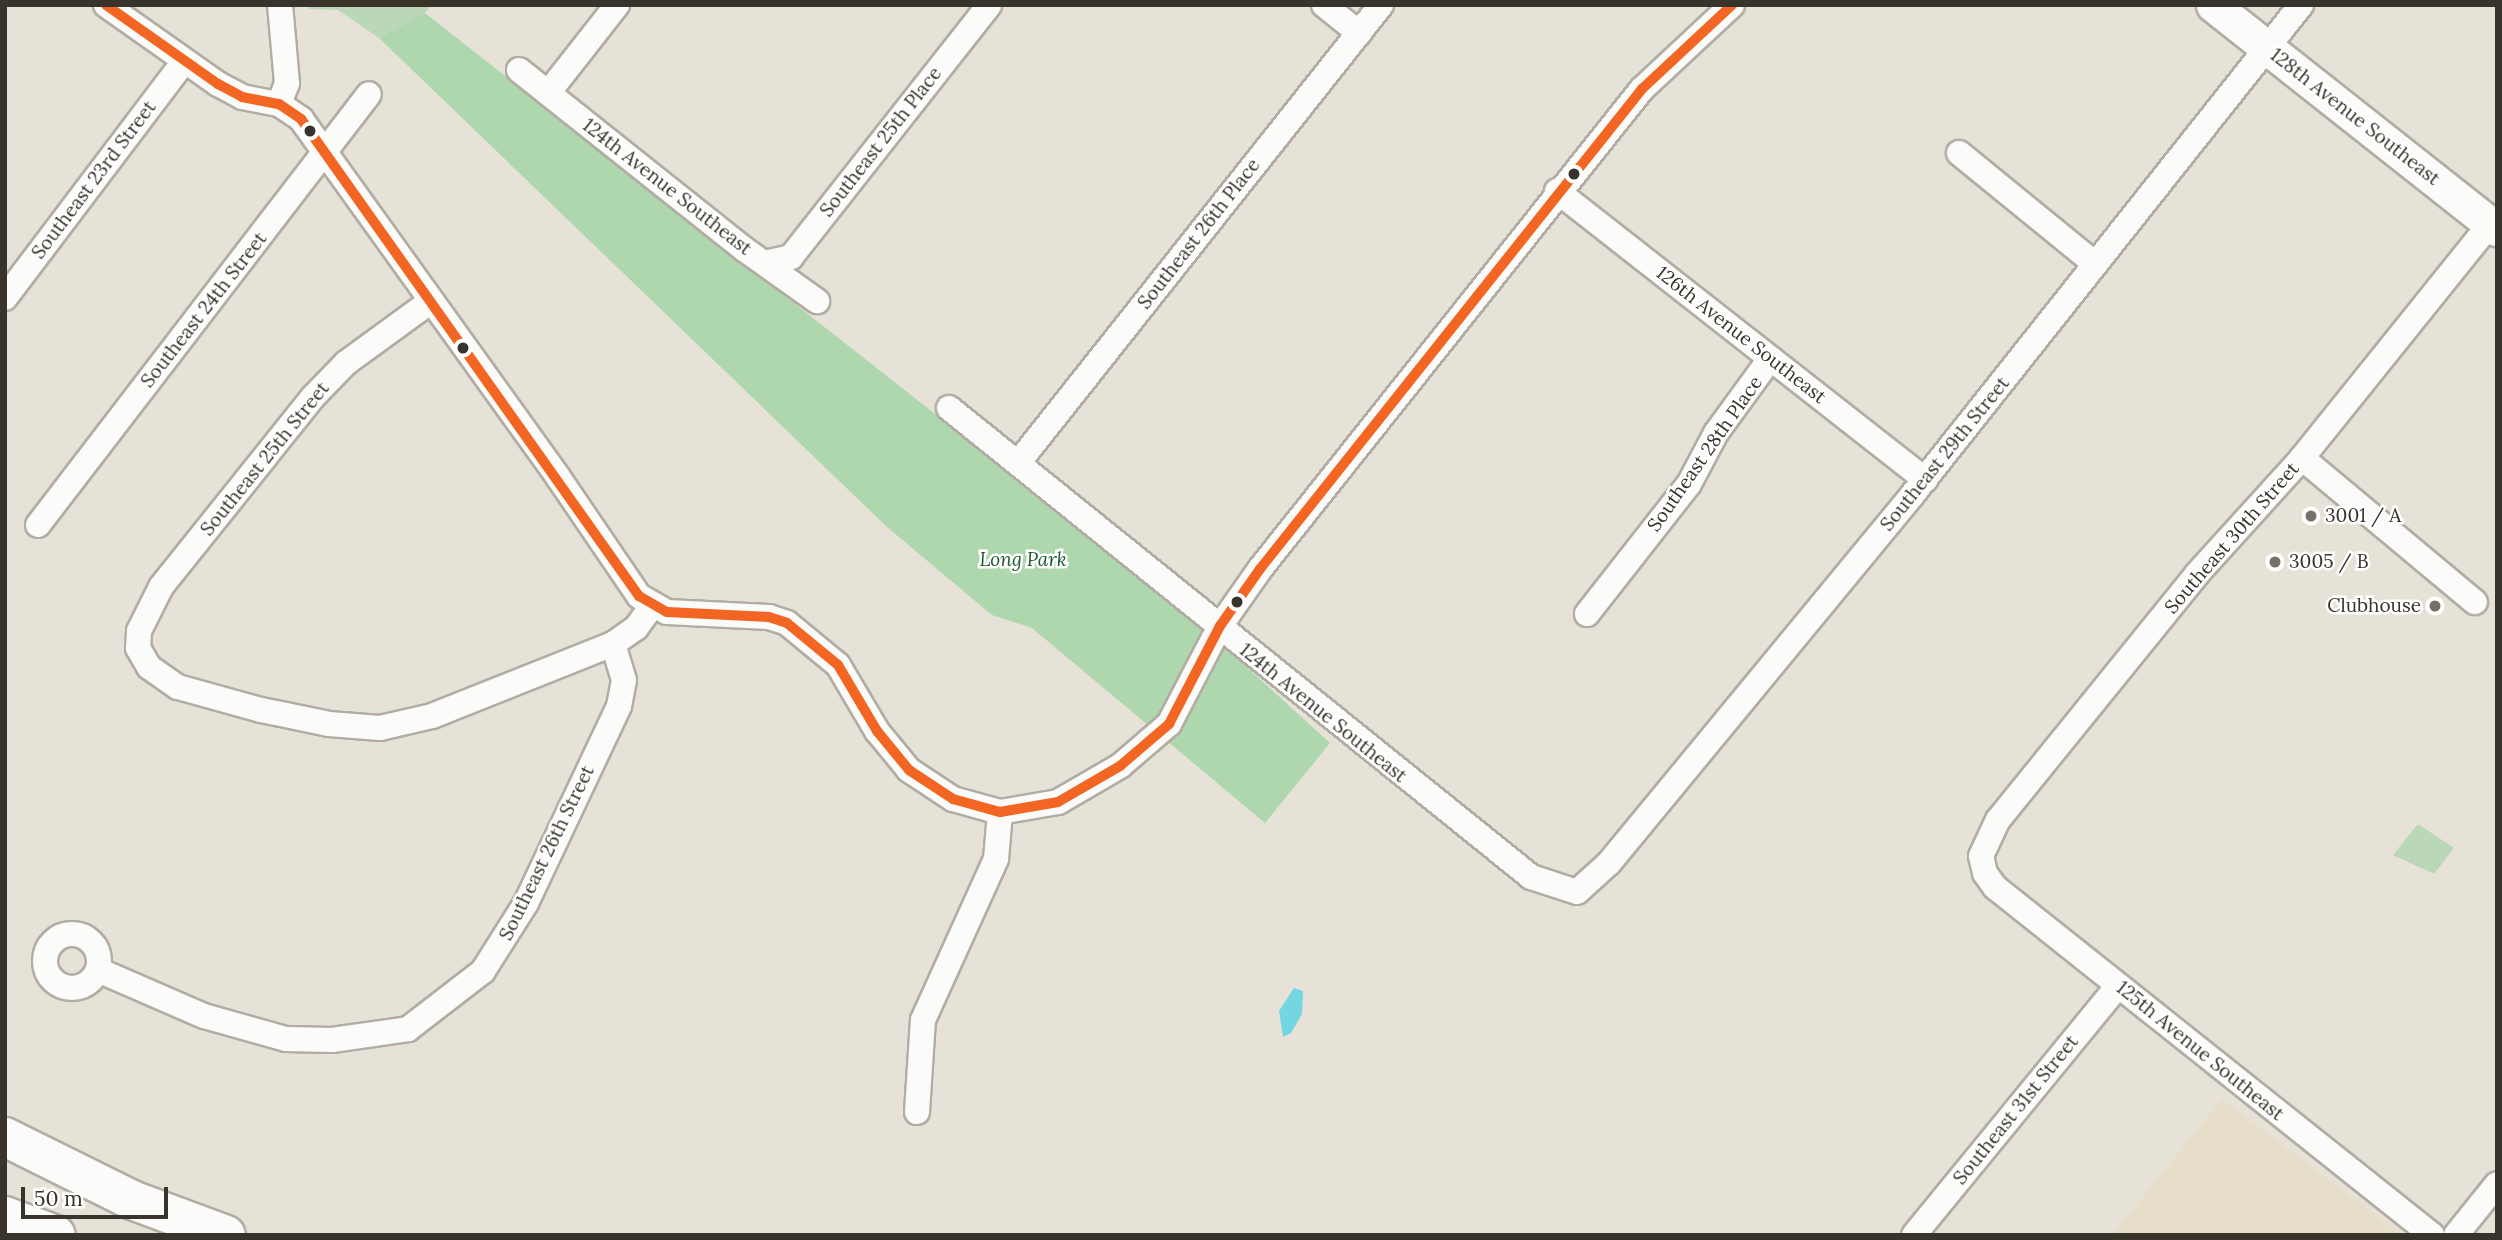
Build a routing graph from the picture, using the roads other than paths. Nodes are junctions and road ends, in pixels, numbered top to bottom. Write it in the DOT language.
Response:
graph roads {
  1 [pos="106,5"];
  2 [pos="281,5"];
  3 [pos="617,5"];
  4 [pos="989,5"];
  5 [pos="1324,5"];
  6 [pos="1381,5"];
  7 [pos="1732,5"];
  8 [pos="2213,5"];
  9 [pos="2301,5"];
  10 [pos="1359,33"];
  11 [pos="2268,49"];
  12 [pos="183,63"];
  13 [pos="519,70"];
  14 [pos="548,93"];
  15 [pos="369,94"];
  16 [pos="279,104"];
  17 [pos="326,151"];
  18 [pos="1959,153"];
  19 [pos="1558,191"];
  20 [pos="2493,226"];
  21 [pos="765,262"];
  22 [pos="2095,264"];
  23 [pos="5,298"];
  24 [pos="431,301"];
  25 [pos="817,301"];
  26 [pos="1770,359"];
  27 [pos="949,408"];
  28 [pos="2302,458"];
  29 [pos="1018,463"];
  30 [pos="1925,480"];
  31 [pos="38,524"];
  32 [pos="2475,602"];
  33 [pos="652,606"];
  34 [pos="1587,614"];
  35 [pos="1220,626"];
  36 [pos="613,644"];
  37 [pos="1000,812"];
  38 [pos="1981,856"];
  39 [pos="1577,892"];
  40 [pos="98,970"];
  41 [pos="2118,986"];
  42 [pos="918,1112"];
  43 [pos="5,1137"];
  44 [pos="2497,1184"];
  45 [pos="5,1216"];
  46 [pos="56,1235"];
  47 [pos="226,1235"];
  48 [pos="1914,1235"];
  49 [pos="2432,1235"];
  50 [pos="2456,1235"];
  1 -- 12 [label="street"];
  2 -- 16 [label="street"];
  3 -- 14 [label="street"];
  4 -- 21 [label="street, Southeast 25th Place"];
  5 -- 10 [label="street"];
  6 -- 10 [label="street, Southeast 26th Place"];
  7 -- 19 [label="street"];
  8 -- 11 [label="street, 128th Avenue Southeast"];
  9 -- 11 [label="street, Southeast 29th Street"];
  10 -- 29 [label="street, Southeast 26th Place"];
  11 -- 20 [label="street, 128th Avenue Southeast"];
  11 -- 22 [label="street, Southeast 29th Street"];
  12 -- 16 [label="street"];
  12 -- 23 [label="street, Southeast 23rd Street"];
  13 -- 14 [label="street, 124th Avenue Southeast"];
  14 -- 21 [label="street, 124th Avenue Southeast"];
  15 -- 17 [label="street, Southeast 24th Street"];
  16 -- 17 [label="street"];
  17 -- 24 [label="street"];
  17 -- 31 [label="street, Southeast 24th Street"];
  18 -- 22 [label="street"];
  19 -- 26 [label="street, 126th Avenue Southeast"];
  19 -- 35 [label="street"];
  20 -- 28 [label="street, Southeast 30th Street"];
  21 -- 25 [label="street, 124th Avenue Southeast"];
  22 -- 30 [label="street, Southeast 29th Street"];
  24 -- 33 [label="street"];
  24 -- 36 [label="street, Southeast 25th Street"];
  26 -- 30 [label="street, 126th Avenue Southeast"];
  26 -- 34 [label="street, Southeast 28th Place"];
  27 -- 29 [label="street, 124th Avenue Southeast"];
  28 -- 32 [label="street"];
  28 -- 38 [label="street, Southeast 30th Street"];
  29 -- 35 [label="street, 124th Avenue Southeast"];
  30 -- 39 [label="street, Southeast 29th Street"];
  33 -- 36 [label="street"];
  33 -- 37 [label="street"];
  35 -- 37 [label="street"];
  35 -- 39 [label="street, 124th Avenue Southeast"];
  36 -- 40 [label="street, Southeast 26th Street"];
  37 -- 42 [label="street"];
  38 -- 41 [label="street, 125th Avenue Southeast"];
  41 -- 48 [label="street, Southeast 31st Street"];
  41 -- 49 [label="street, 125th Avenue Southeast"];
  43 -- 47 [label="highway"];
  44 -- 50 [label="street"];
  45 -- 46 [label="highway"];
}
